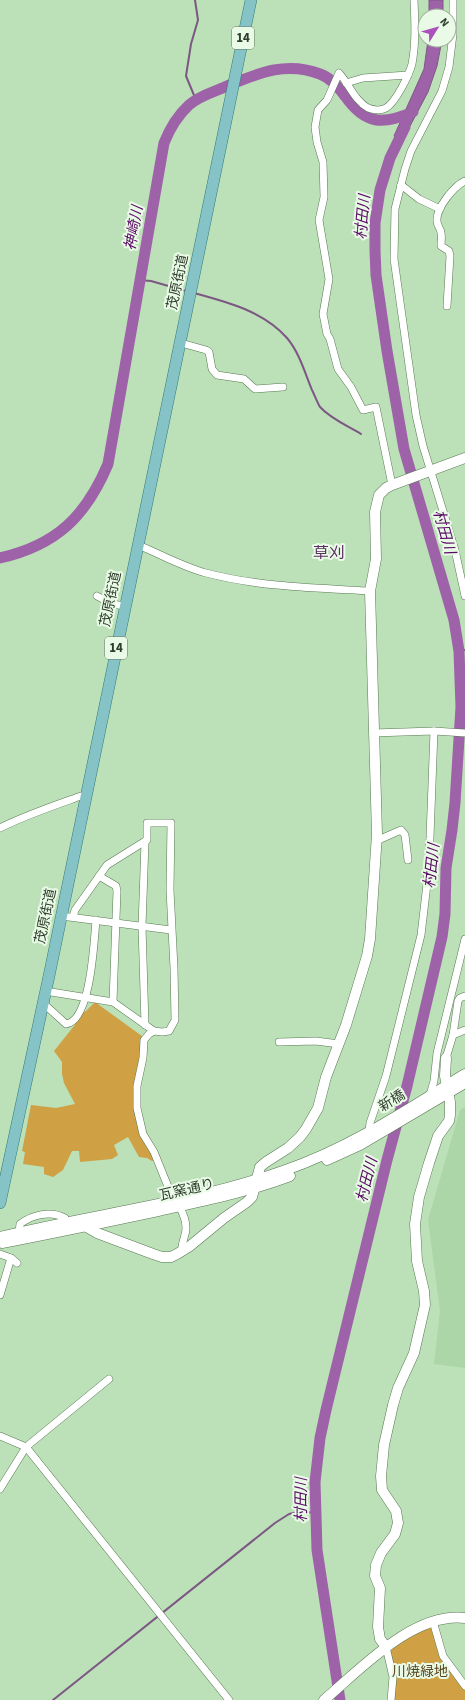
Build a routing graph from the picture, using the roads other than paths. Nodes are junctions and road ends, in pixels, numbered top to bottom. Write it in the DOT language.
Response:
graph roads {
  1 [pos="251,0"];
  2 [pos="414,0"];
  3 [pos="453,0"];
  4 [pos="408,75"];
  5 [pos="346,83"];
  6 [pos="465,181"];
  7 [pos="400,185"];
  8 [pos="440,209"];
  9 [pos="447,306"];
  10 [pos="181,343"];
  11 [pos="283,387"];
  12 [pos="465,458"];
  13 [pos="430,471"];
  14 [pos="392,485"];
  15 [pos="138,545"];
  16 [pos="370,591"];
  17 [pos="97,596"];
  18 [pos="465,596"];
  19 [pos="125,606"];
  20 [pos="434,731"];
  21 [pos="373,733"];
  22 [pos="465,733"];
  23 [pos="85,798"];
  24 [pos="0,828"];
  25 [pos="376,841"];
  26 [pos="145,842"];
  27 [pos="408,860"];
  28 [pos="99,876"];
  29 [pos="62,916"];
  30 [pos="73,917"];
  31 [pos="96,920"];
  32 [pos="115,922"];
  33 [pos="142,926"];
  34 [pos="171,930"];
  35 [pos="465,939"];
  36 [pos="46,990"];
  37 [pos="465,996"];
  38 [pos="86,997"];
  39 [pos="113,1002"];
  40 [pos="43,1003"];
  41 [pos="145,1025"];
  42 [pos="465,1030"];
  43 [pos="154,1031"];
  44 [pos="453,1035"];
  45 [pos="279,1042"];
  46 [pos="339,1044"];
  47 [pos="446,1058"];
  48 [pos="465,1074"];
  49 [pos="465,1084"];
  50 [pos="448,1089"];
  51 [pos="429,1100"];
  52 [pos="370,1135"];
  53 [pos="256,1184"];
  54 [pos="0,1203"];
  55 [pos="176,1203"];
  56 [pos="85,1226"];
  57 [pos="0,1237"];
  58 [pos="0,1243"];
  59 [pos="182,1251"];
  60 [pos="0,1254"];
  61 [pos="11,1258"];
  62 [pos="17,1263"];
  63 [pos="0,1295"];
  64 [pos="109,1379"];
  65 [pos="0,1436"];
  66 [pos="26,1447"];
  67 [pos="0,1489"];
  68 [pos="465,1618"];
  69 [pos="433,1621"];
  70 [pos="386,1647"];
  71 [pos="465,1686"];
  72 [pos="229,1700"];
  73 [pos="324,1700"];
  74 [pos="391,1700"];
  1 -- 10 [label="main road, 茂原街道 / 14"];
  2 -- 4 [label="street"];
  3 -- 7 [label="street"];
  4 -- 5 [label="street"];
  4 -- 5 [label="street"];
  5 -- 14 [label="street"];
  6 -- 8 [label="street"];
  7 -- 8 [label="street"];
  7 -- 13 [label="street"];
  8 -- 9 [label="street"];
  10 -- 11 [label="street"];
  10 -- 15 [label="main road, 茂原街道 / 14"];
  12 -- 13 [label="street"];
  13 -- 14 [label="street"];
  13 -- 18 [label="street"];
  14 -- 16 [label="street"];
  15 -- 16 [label="street"];
  15 -- 19 [label="main road, 茂原街道 / 14"];
  16 -- 21 [label="street"];
  17 -- 19 [label="street"];
  19 -- 23 [label="main road, 茂原街道 / 14"];
  20 -- 21 [label="street"];
  20 -- 22 [label="street"];
  20 -- 52 [label="street"];
  21 -- 25 [label="street"];
  23 -- 24 [label="street"];
  23 -- 29 [label="main road, 茂原街道 / 14"];
  25 -- 27 [label="street"];
  25 -- 46 [label="street"];
  26 -- 28 [label="street"];
  26 -- 33 [label="street"];
  26 -- 34 [label="street"];
  28 -- 30 [label="street"];
  28 -- 32 [label="street"];
  29 -- 30 [label="street"];
  29 -- 36 [label="main road, 茂原街道 / 14"];
  30 -- 31 [label="street"];
  31 -- 32 [label="street"];
  31 -- 38 [label="street"];
  32 -- 33 [label="street"];
  32 -- 39 [label="street"];
  33 -- 34 [label="street"];
  33 -- 41 [label="street"];
  34 -- 43 [label="street"];
  35 -- 51 [label="street"];
  36 -- 38 [label="street"];
  36 -- 40 [label="main road, 茂原街道 / 14"];
  37 -- 44 [label="street"];
  38 -- 39 [label="street"];
  38 -- 40 [label="street"];
  39 -- 41 [label="street"];
  40 -- 54 [label="main road, 茂原街道 / 14"];
  41 -- 43 [label="street"];
  42 -- 44 [label="street"];
  43 -- 55 [label="street"];
  44 -- 47 [label="street"];
  45 -- 46 [label="street"];
  46 -- 53 [label="street"];
  47 -- 50 [label="street"];
  48 -- 50 [label="street"];
  49 -- 50 [label="street"];
  50 -- 51 [label="street"];
  50 -- 70 [label="street"];
  51 -- 52 [label="street, 新橋"];
  52 -- 53 [label="street, 瓦窯通り"];
  53 -- 55 [label="street, 瓦窯通り"];
  53 -- 59 [label="street"];
  55 -- 56 [label="street, 瓦窯通り"];
  55 -- 57 [label="street, 瓦窯通り"];
  55 -- 59 [label="street"];
  56 -- 58 [label="street, 瓦窯通り"];
  56 -- 59 [label="street"];
  60 -- 61 [label="street"];
  61 -- 62 [label="street"];
  61 -- 63 [label="street"];
  64 -- 66 [label="street"];
  65 -- 66 [label="street"];
  66 -- 67 [label="street"];
  66 -- 72 [label="street"];
  68 -- 69 [label="street"];
  69 -- 70 [label="street"];
  69 -- 71 [label="street"];
  70 -- 73 [label="street"];
  70 -- 74 [label="street"];
}
